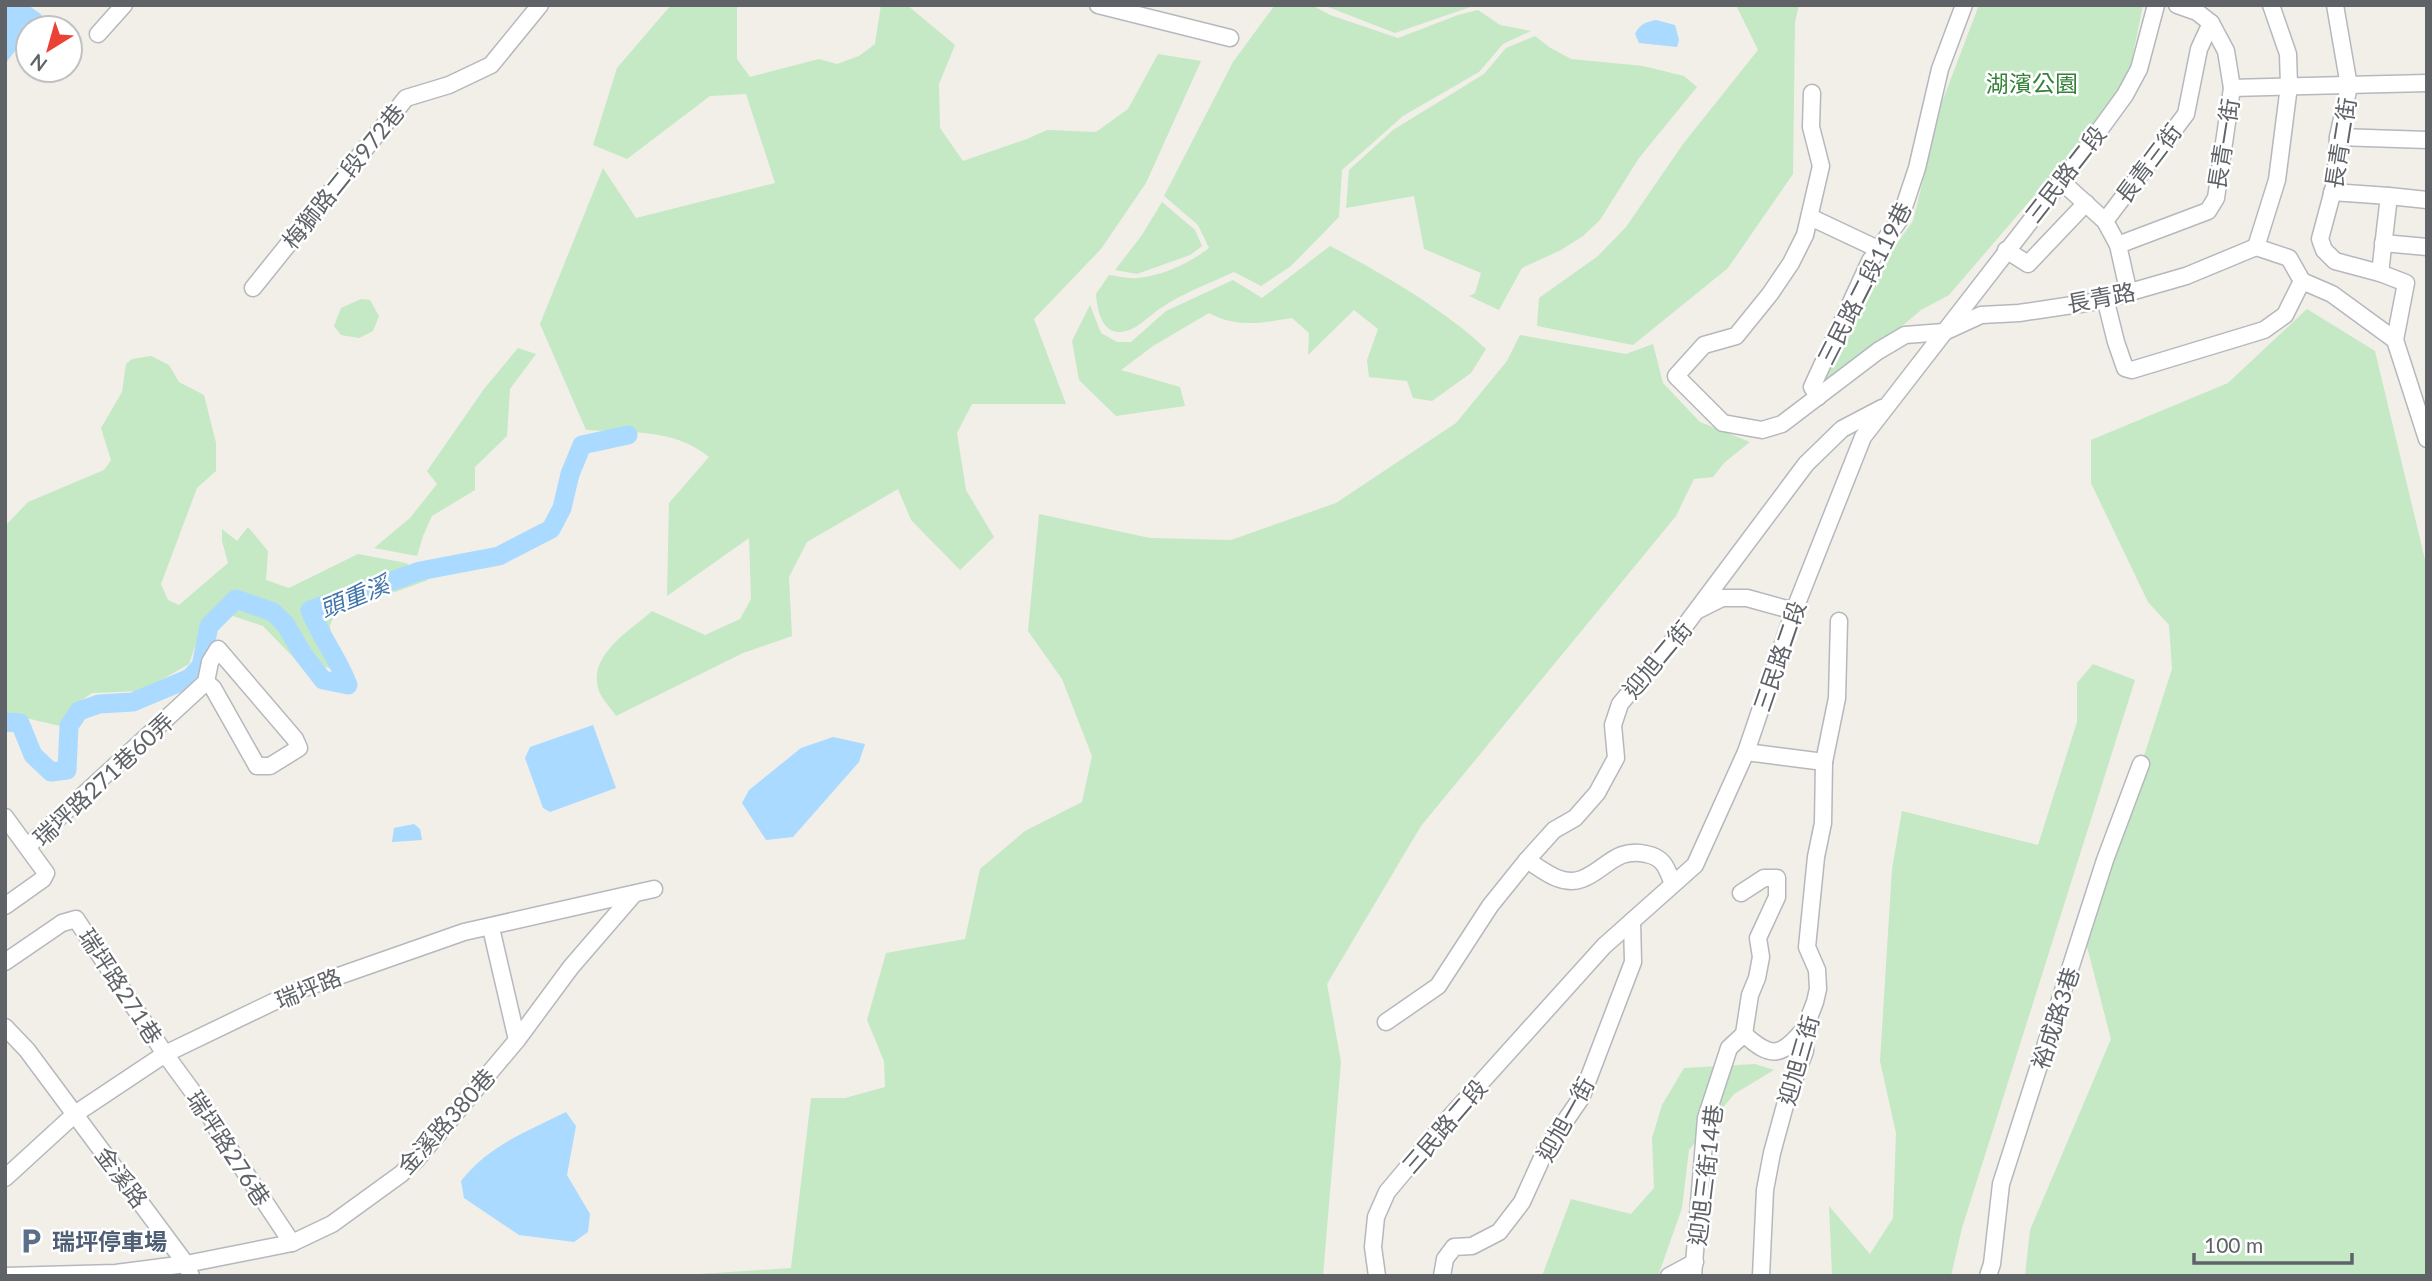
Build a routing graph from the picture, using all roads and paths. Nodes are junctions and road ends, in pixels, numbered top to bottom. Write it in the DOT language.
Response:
graph roads {
  1 [pos="124,5"];
  2 [pos="540,5"];
  3 [pos="1098,5"];
  4 [pos="1964,5"];
  5 [pos="2156,5"];
  6 [pos="2177,5"];
  7 [pos="2270,5"];
  8 [pos="2335,5"];
  9 [pos="2211,23"];
  10 [pos="98,34"];
  11 [pos="1230,38"];
  12 [pos="2427,83"];
  13 [pos="2289,86"];
  14 [pos="2349,86"];
  15 [pos="2232,88"];
  16 [pos="1812,93"];
  17 [pos="2339,137"];
  18 [pos="2427,140"];
  19 [pos="2061,181"];
  20 [pos="2332,192"];
  21 [pos="2389,196"];
  22 [pos="2427,200"];
  23 [pos="2085,203"];
  24 [pos="1810,217"];
  25 [pos="2105,221"];
  26 [pos="2383,243"];
  27 [pos="2118,245"];
  28 [pos="2256,247"];
  29 [pos="2427,247"];
  30 [pos="1878,249"];
  31 [pos="2006,250"];
  32 [pos="2380,273"];
  33 [pos="2302,281"];
  34 [pos="253,288"];
  35 [pos="2129,294"];
  36 [pos="2105,298"];
  37 [pos="1944,332"];
  38 [pos="2395,340"];
  39 [pos="1818,397"];
  40 [pos="1884,408"];
  41 [pos="2426,435"];
  42 [pos="1696,611"];
  43 [pos="1794,611"];
  44 [pos="1839,621"];
  45 [pos="206,682"];
  46 [pos="1746,752"];
  47 [pos="1824,762"];
  48 [pos="2141,764"];
  49 [pos="5,817"];
  50 [pos="28,846"];
  51 [pos="1527,860"];
  52 [pos="1674,884"];
  53 [pos="654,889"];
  54 [pos="1741,893"];
  55 [pos="634,894"];
  56 [pos="5,906"];
  57 [pos="1632,921"];
  58 [pos="491,928"];
  59 [pos="5,962"];
  60 [pos="1386,1021"];
  61 [pos="5,1027"];
  62 [pos="1805,1028"];
  63 [pos="1744,1034"];
  64 [pos="517,1040"];
  65 [pos="165,1054"];
  66 [pos="75,1114"];
  67 [pos="5,1178"];
  68 [pos="292,1243"];
  69 [pos="1694,1269"];
  70 [pos="188,1270"];
  71 [pos="5,1276"];
  72 [pos="1377,1276"];
  73 [pos="1442,1276"];
  74 [pos="1669,1276"];
  75 [pos="1761,1276"];
  76 [pos="1988,1276"];
  1 -- 10 [label="street"];
  2 -- 34 [label="street, 梅獅路二段972巷"];
  3 -- 11 [label="street"];
  4 -- 30 [label="street, 三民路二段119巷"];
  5 -- 19 [label="street, 三民路二段"];
  6 -- 9 [label="street"];
  7 -- 13 [label="street"];
  8 -- 14 [label="street, 長青二街"];
  9 -- 15 [label="street, 長青一街"];
  9 -- 25 [label="street, 長青三街"];
  12 -- 14 [label="street"];
  13 -- 14 [label="street"];
  13 -- 15 [label="street"];
  13 -- 28 [label="street"];
  14 -- 17 [label="street, 長青二街"];
  15 -- 27 [label="street, 長青一街"];
  16 -- 24 [label="street"];
  17 -- 18 [label="street"];
  17 -- 20 [label="street, 長青二街"];
  19 -- 23 [label="street"];
  19 -- 31 [label="street, 三民路二段"];
  20 -- 21 [label="street"];
  20 -- 32 [label="street, 長青二街"];
  21 -- 22 [label="street"];
  21 -- 26 [label="street"];
  23 -- 25 [label="street"];
  23 -- 31 [label="street"];
  24 -- 30 [label="street"];
  24 -- 39 [label="street"];
  25 -- 27 [label="street"];
  26 -- 29 [label="street"];
  26 -- 32 [label="street"];
  27 -- 35 [label="street"];
  28 -- 33 [label="street"];
  28 -- 35 [label="street, 長青路"];
  30 -- 39 [label="street, 三民路二段119巷"];
  31 -- 37 [label="street, 三民路二段"];
  32 -- 38 [label="street"];
  33 -- 36 [label="street"];
  33 -- 38 [label="street"];
  35 -- 36 [label="street, 長青路"];
  36 -- 37 [label="street, 長青路"];
  37 -- 39 [label="street"];
  37 -- 40 [label="street, 三民路二段"];
  38 -- 41 [label="street"];
  40 -- 42 [label="street, 迎旭二街"];
  40 -- 43 [label="street, 三民路二段"];
  42 -- 43 [label="street"];
  42 -- 51 [label="street, 迎旭二街"];
  43 -- 46 [label="street, 三民路二段"];
  44 -- 47 [label="street, 迎旭三街"];
  45 -- 45 [label="street, 瑞坪路271巷60弄"];
  45 -- 50 [label="street, 瑞坪路271巷60弄"];
  46 -- 47 [label="street"];
  46 -- 52 [label="street, 三民路二段"];
  47 -- 62 [label="street, 迎旭三街"];
  48 -- 76 [label="street, 裕成路3巷"];
  49 -- 50 [label="street"];
  50 -- 56 [label="street, 瑞坪路271巷60弄"];
  51 -- 52 [label="street"];
  51 -- 60 [label="street, 迎旭二街"];
  52 -- 57 [label="street, 三民路二段"];
  53 -- 55 [label="street, 瑞坪路"];
  54 -- 63 [label="street"];
  55 -- 58 [label="street, 瑞坪路"];
  55 -- 64 [label="street, 金溪路380巷"];
  57 -- 72 [label="street, 三民路二段"];
  57 -- 73 [label="street, 迎旭一街"];
  58 -- 64 [label="street"];
  58 -- 65 [label="street, 瑞坪路"];
  59 -- 65 [label="street, 瑞坪路271巷"];
  61 -- 66 [label="street, 金溪路"];
  62 -- 63 [label="street"];
  62 -- 75 [label="street, 迎旭三街"];
  63 -- 69 [label="street, 迎旭三街14巷"];
  64 -- 68 [label="street, 金溪路380巷"];
  65 -- 66 [label="street, 瑞坪路"];
  65 -- 68 [label="street, 瑞坪路276巷"];
  66 -- 67 [label="street, 瑞坪路"];
  66 -- 70 [label="street, 金溪路"];
  68 -- 70 [label="street, 金溪路380巷"];
  69 -- 74 [label="street"];
  70 -- 71 [label="street, 金溪路380巷"];
}
